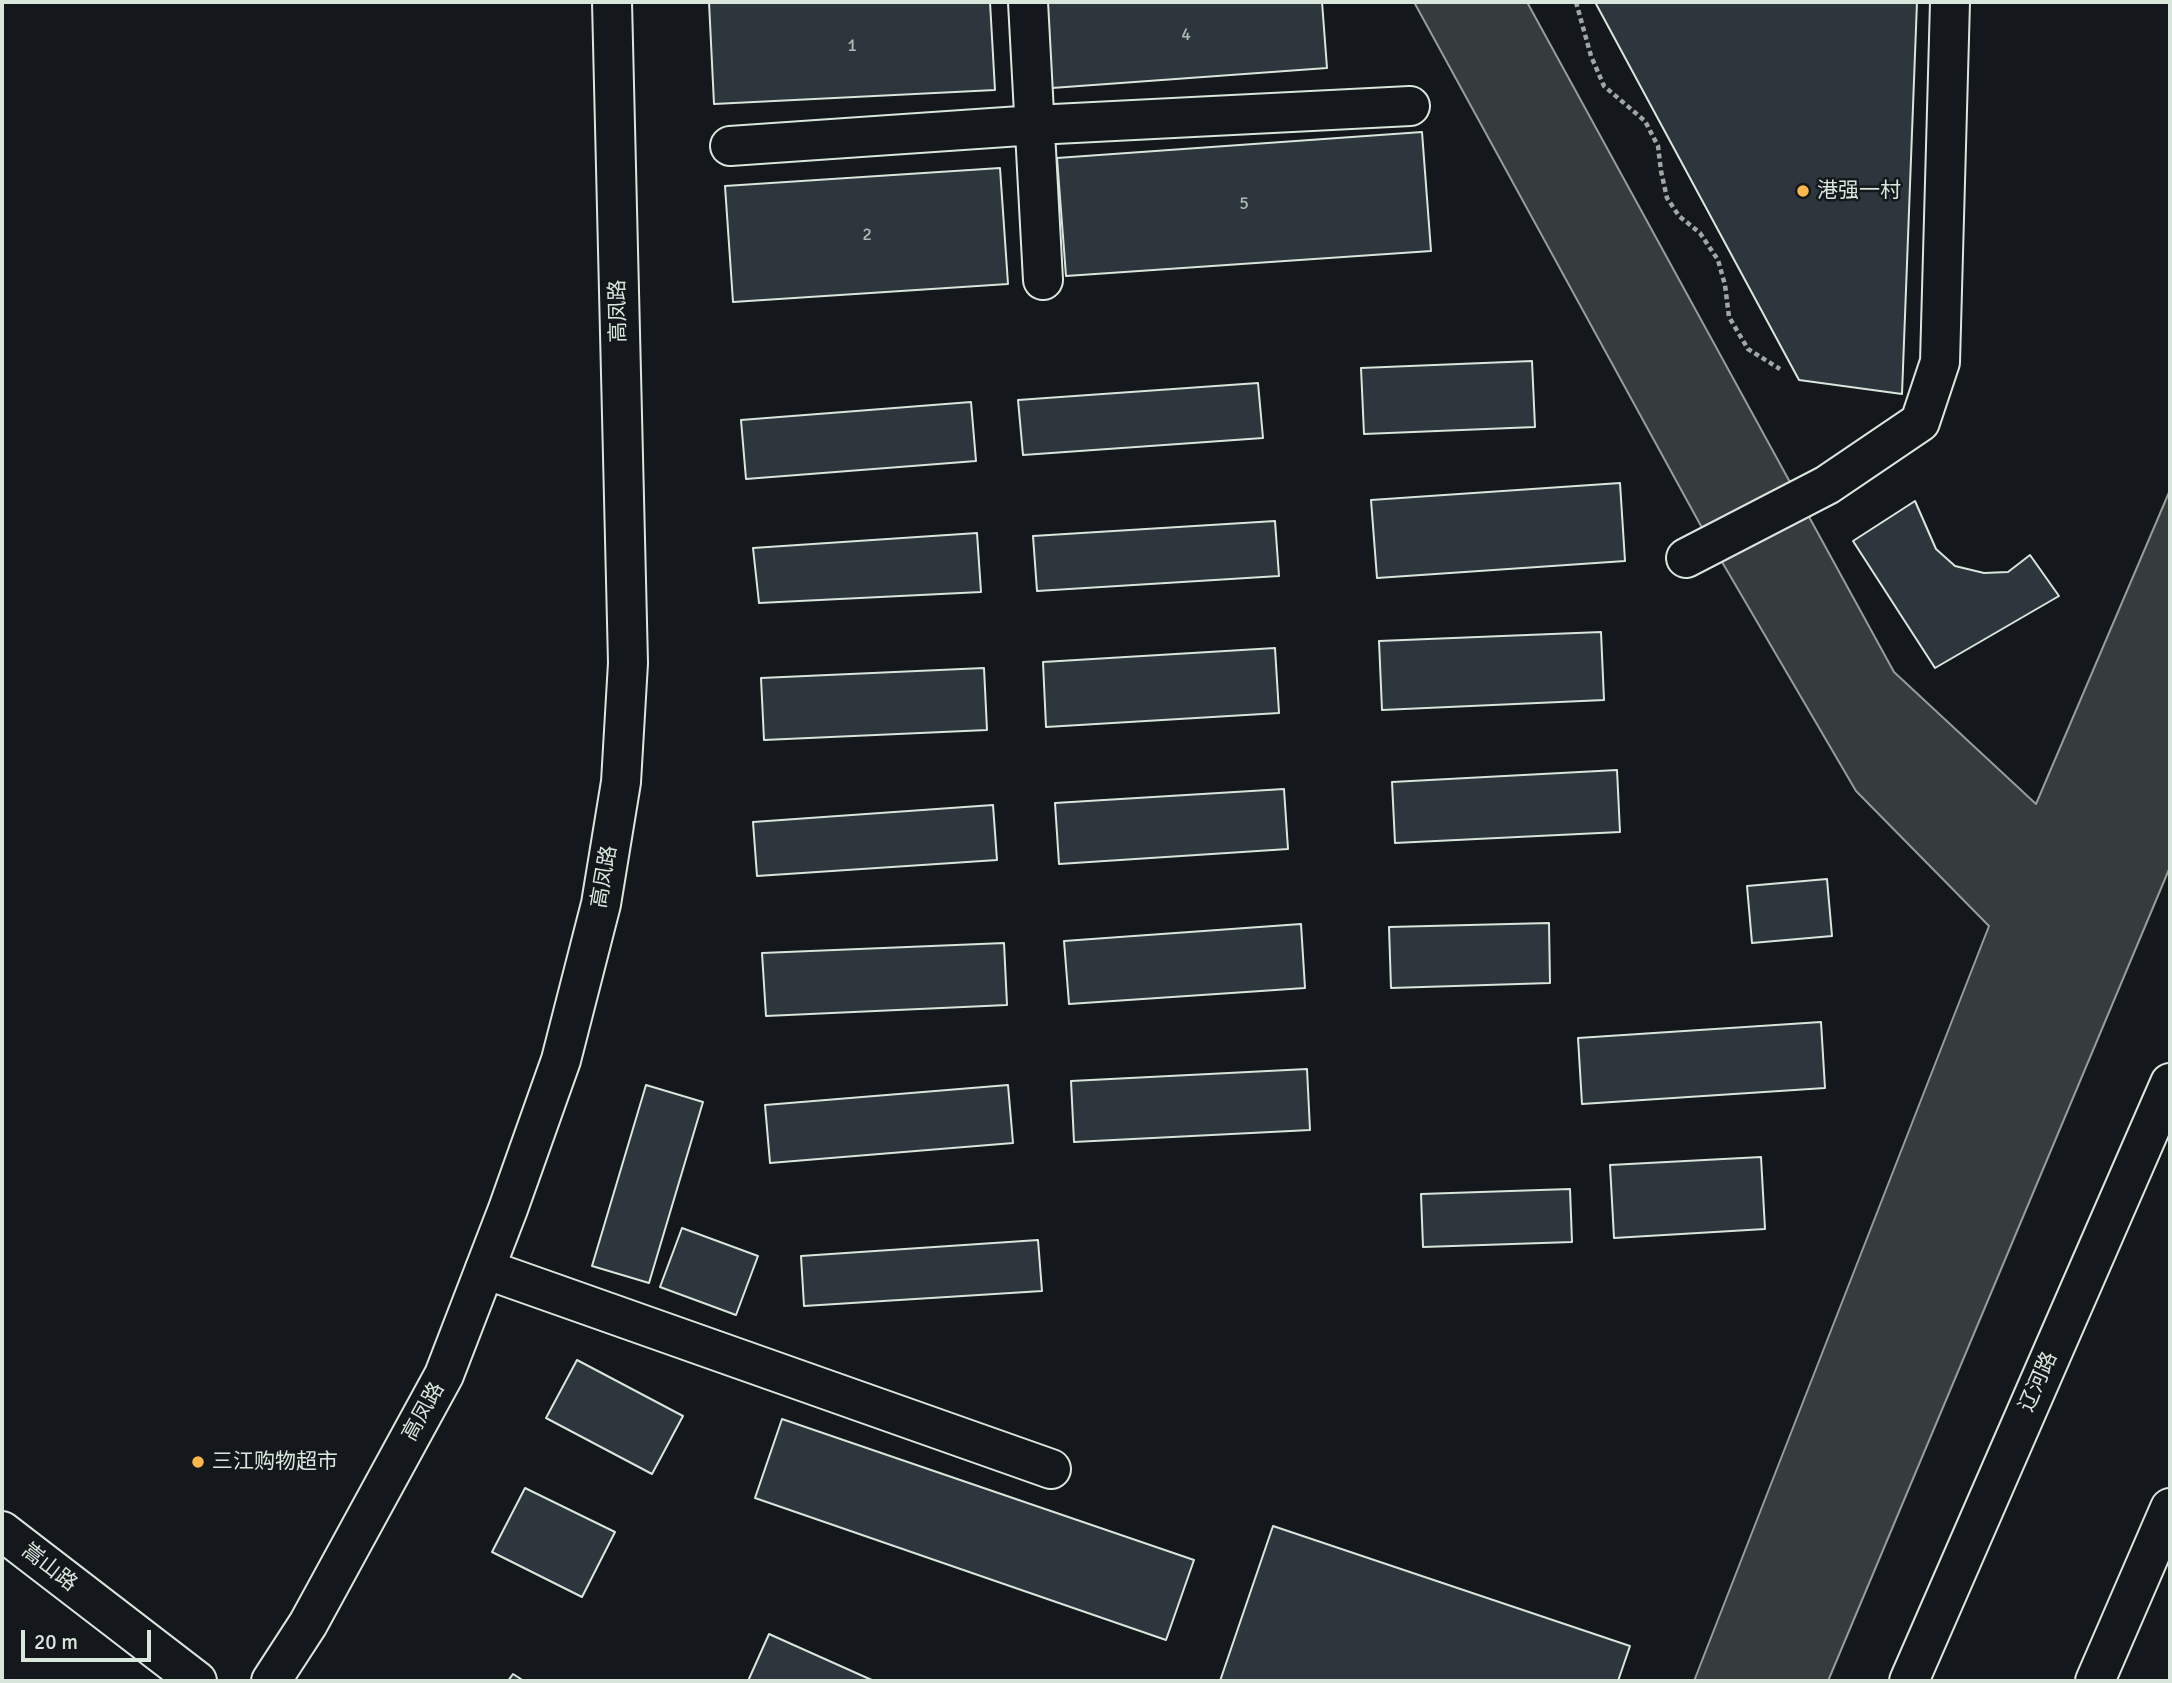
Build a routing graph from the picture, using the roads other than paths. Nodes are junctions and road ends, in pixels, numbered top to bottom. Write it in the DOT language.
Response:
graph roads {
  1 [pos="612,2"];
  2 [pos="1028,2"];
  3 [pos="1950,2"];
  4 [pos="1410,106"];
  5 [pos="1035,125"];
  6 [pos="730,146"];
  7 [pos="1043,280"];
  8 [pos="1686,558"];
  9 [pos="2170,1083"];
  10 [pos="485,1269"];
  11 [pos="1051,1469"];
  12 [pos="2170,1508"];
  13 [pos="2,1531"];
  14 [pos="197,1681"];
  15 [pos="271,1681"];
  16 [pos="1909,1681"];
  17 [pos="2095,1681"];
  1 -- 10 [label="street, 高凤路"];
  2 -- 5 [label="street"];
  3 -- 8 [label="street"];
  4 -- 5 [label="street"];
  5 -- 6 [label="street"];
  5 -- 7 [label="street"];
  9 -- 16 [label="street, 辽河路"];
  10 -- 11 [label="street"];
  10 -- 15 [label="street, 高凤路"];
  12 -- 17 [label="street"];
  13 -- 14 [label="street, 嵩山路"];
}
